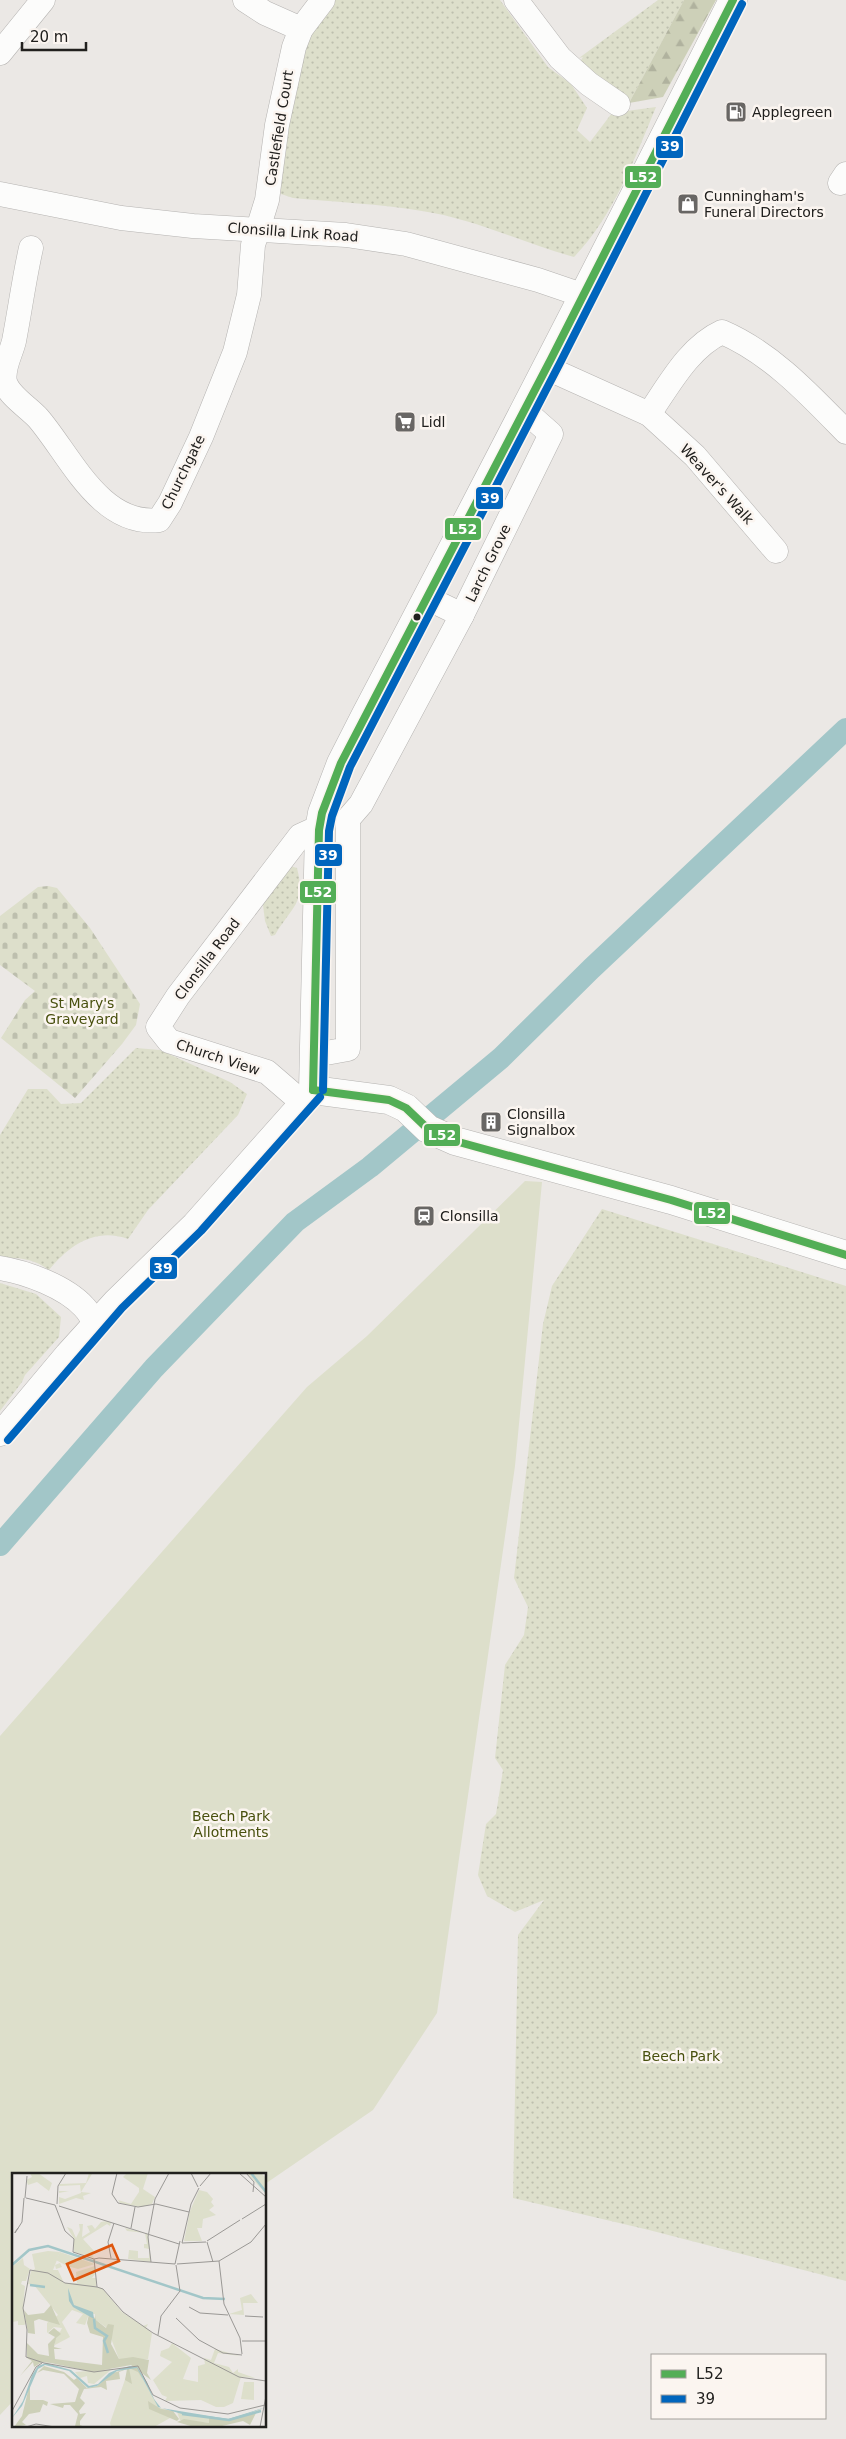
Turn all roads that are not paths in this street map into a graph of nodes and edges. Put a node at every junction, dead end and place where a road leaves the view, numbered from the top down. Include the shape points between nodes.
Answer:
1 (43, 0) edge
2 (245, 0) edge
3 (322, 0) edge
4 (516, 0) edge
5 (733, 0) edge
6 (301, 28) junction
7 (0, 53) edge
8 (618, 104) dead end
9 (0, 194) edge
10 (258, 229) junction
11 (31, 248) dead end
12 (582, 295) junction
13 (547, 368) junction
14 (525, 411) junction
15 (649, 414) junction
16 (846, 432) edge
17 (776, 551) dead end
18 (427, 598) junction
19 (462, 615) junction
20 (348, 819) junction
21 (321, 821) junction
22 (347, 956) junction
23 (316, 957) junction
24 (158, 1027) joint
25 (315, 1055) junction
26 (308, 1096) junction
27 (846, 1255) edge
28 (0, 1268) edge
29 (95, 1324) junction
30 (0, 1434) edge

1 - 7 street
2 - 6 street via 265,13
3 - 6 street, Castlefield Court
4 - 8 street via 560,58
5 - 12 main road
6 - 10 street, Castlefield Court via 283,90 267,200
9 - 10 street, Clonsilla Link Road via 121,218
10 - 11 street, Churchgate via 253,245 245,317 225,378 170,503 159,520 148,521 133,519 117,510 85,483 38,419 5,382
10 - 12 street, Clonsilla Link Road via 346,235 406,244
12 - 13 main road
13 - 14 main road
13 - 15 street, Weaver's Walk
14 - 18 main road
14 - 19 street, Larch Grove via 551,434
15 - 16 street via 696,350 707,339 722,332 746,342 781,370
15 - 17 street, Weaver's Walk via 695,456
18 - 19 street, Larch Grove
18 - 21 main road via 341,763
19 - 20 street, Larch Grove via 361,804
20 - 21 street
20 - 22 street
21 - 23 main road
21 - 24 street, Clonsilla Road via 300,836
22 - 23 street
22 - 25 street via 348,1049
23 - 25 main road
24 - 26 street, Church View via 169,1041 267,1072
25 - 26 main road
26 - 27 main road via 389,1100 406,1108 436,1134 508,1157 671,1200
26 - 29 street via 194,1224
28 - 29 street via 29,1275 59,1289 84,1307
29 - 30 street

